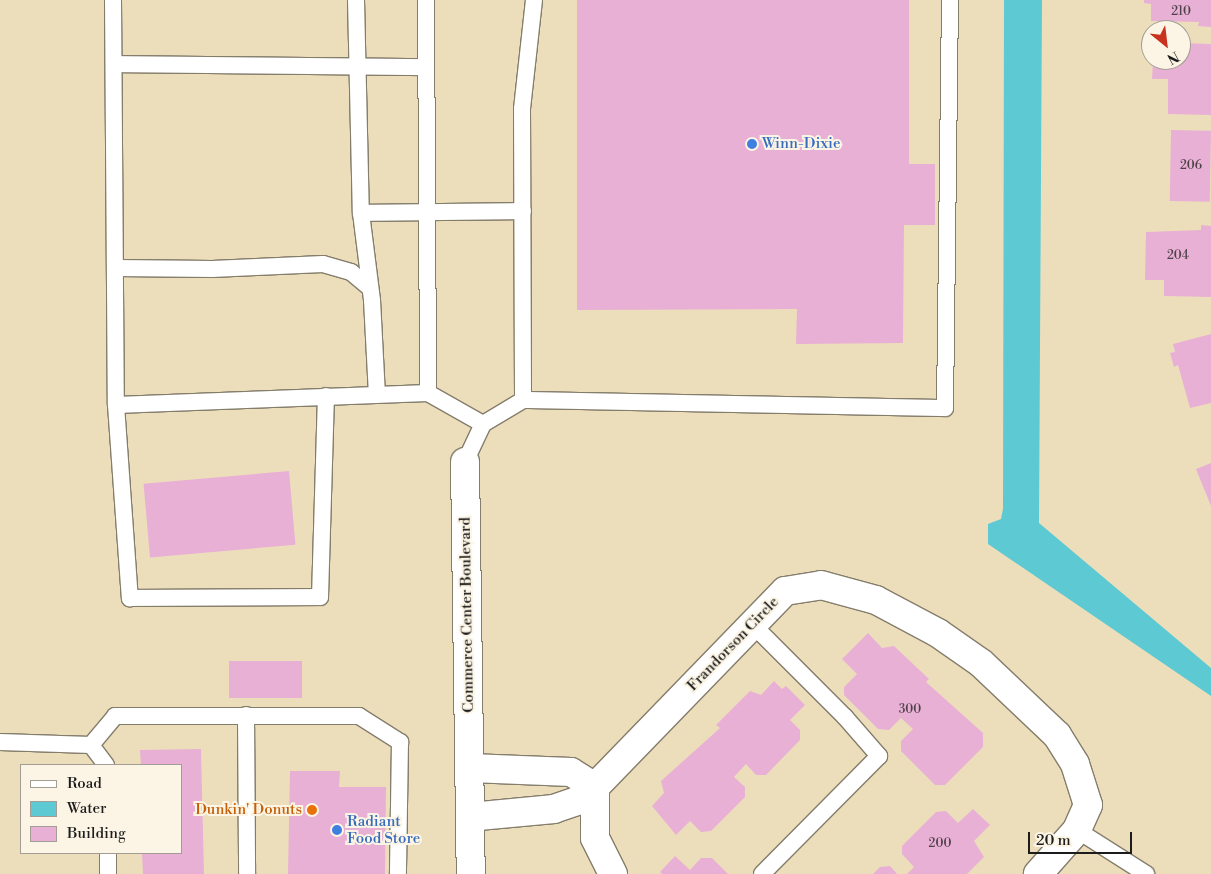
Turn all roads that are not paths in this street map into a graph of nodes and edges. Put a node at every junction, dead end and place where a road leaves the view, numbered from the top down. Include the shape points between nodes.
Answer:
1 (113, 0) edge
2 (356, 0) edge
3 (426, 0) edge
4 (534, 0) edge
5 (950, 0) edge
6 (114, 64) junction
7 (356, 66) junction
8 (426, 66) junction
9 (427, 211) junction
10 (523, 211) junction
11 (361, 213) junction
12 (117, 268) junction
13 (370, 288) junction
14 (428, 393) junction
15 (377, 394) junction
16 (326, 396) junction
17 (522, 400) junction
18 (116, 405) junction
19 (484, 424) junction
20 (465, 462) joint
21 (752, 624) junction
22 (246, 715) junction
23 (0, 742) edge
24 (91, 745) junction
25 (105, 764) edge
26 (470, 768) junction
27 (596, 787) junction
28 (470, 817) junction
29 (1077, 830) junction
30 (108, 854) edge
31 (108, 874) edge
32 (247, 874) edge
33 (398, 874) edge
34 (471, 874) edge
35 (614, 874) edge
36 (762, 874) edge
37 (1038, 874) edge
38 (1146, 874) edge

1 - 6 lane
2 - 7 lane
3 - 8 lane
4 - 10 lane via 522,109
5 - 17 lane via 945,408
6 - 7 lane
6 - 12 lane
7 - 8 lane
7 - 11 lane
8 - 9 lane
9 - 10 lane
9 - 11 lane
9 - 14 lane
10 - 17 lane
11 - 13 lane
12 - 13 lane via 212,269 323,264 351,272
12 - 18 lane
13 - 15 lane
14 - 15 lane
14 - 19 lane
15 - 16 lane
16 - 18 lane
16 - 18 lane via 320,597 130,598
17 - 19 lane
19 - 20 lane
20 - 26 street, Commerce Center Boulevard
21 - 27 street, Frandorson Circle
21 - 29 street, Frandorson Circle via 784,591 821,585 876,600 938,633 981,663 1057,735 1075,764 1088,805
21 - 36 lane via 845,717 879,756
22 - 24 lane via 115,716
22 - 32 lane
22 - 33 lane via 359,716 400,742
23 - 24 lane
24 - 25 lane
26 - 27 street via 571,772
26 - 28 street
27 - 28 street, Frandorson Circle via 577,802 554,809
27 - 35 street via 595,838
28 - 34 street
29 - 37 street, Frandorson Circle
29 - 38 lane
30 - 31 lane

